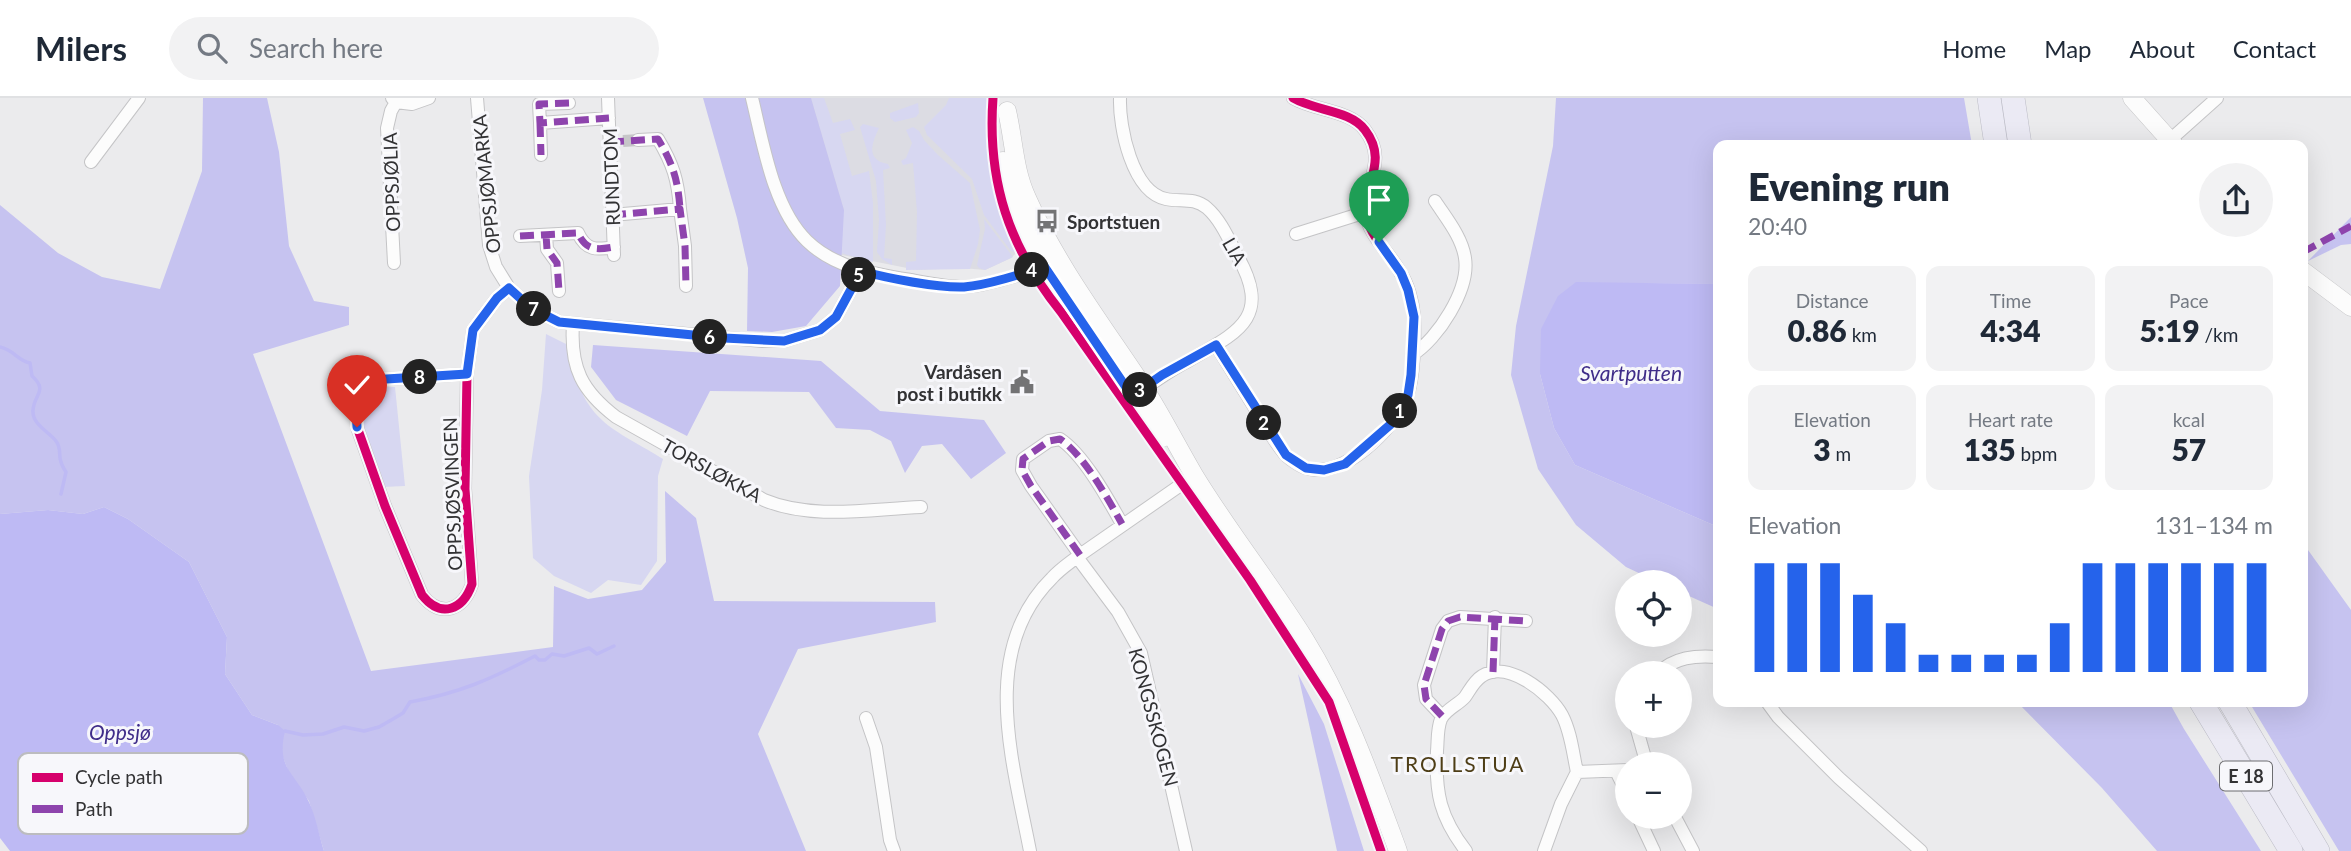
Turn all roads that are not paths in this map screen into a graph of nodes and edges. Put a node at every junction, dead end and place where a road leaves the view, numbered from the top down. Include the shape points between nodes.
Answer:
1 (139, 98) edge
2 (429, 98) edge
3 (477, 98) edge
4 (608, 98) edge
5 (752, 98) edge
6 (1120, 98) edge
7 (1293, 98) edge
8 (1989, 98) edge
9 (2013, 98) edge
10 (2132, 98) edge
11 (2217, 98) edge
12 (394, 100) edge
13 (569, 100) edge
14 (1008, 104) edge
15 (609, 118) junction
16 (570, 121) junction
17 (540, 123) junction
18 (638, 140) tunnel mouth
19 (1995, 140) edge
20 (2019, 140) edge
21 (2169, 140) edge
22 (2175, 140) edge
23 (623, 141) tunnel mouth
24 (610, 142) junction
25 (541, 155) dead end
26 (91, 162) dead end
27 (1435, 201) dead end
28 (680, 209) junction
29 (1366, 212) junction
30 (612, 215) junction
31 (1296, 234) dead end
32 (546, 235) junction
33 (520, 236) dead end
34 (1051, 261) junction
35 (394, 262) dead end
36 (861, 271) junction
37 (2308, 275) edge
38 (686, 286) dead end
39 (509, 288) junction
40 (559, 291) dead end
41 (2351, 307) edge
42 (573, 324) junction
43 (1216, 345) junction
44 (1412, 355) junction
45 (467, 374) junction
46 (1138, 392) junction
47 (1195, 475) junction
48 (921, 507) dead end
49 (1122, 524) junction
50 (1078, 556) junction
51 (1495, 617) junction
52 (1526, 621) dead end
53 (1713, 657) edge
54 (1676, 661) edge
55 (1493, 672) junction
56 (1771, 707) edge
57 (2204, 707) edge
58 (2233, 707) edge
59 (1442, 716) junction
60 (866, 718) dead end
61 (1615, 770) edge
62 (1577, 772) junction
63 (1644, 829) edge
64 (1681, 829) edge
65 (894, 851) edge
66 (1030, 851) edge
67 (1186, 851) edge
68 (1398, 851) edge
69 (1466, 851) edge
70 (1544, 851) edge
71 (1654, 851) edge
72 (1693, 851) edge
73 (1921, 851) edge
74 (2291, 851) edge
75 (2318, 851) edge

1 - 26 street
2 - 12 street, OPPSJØLIA via 412,104
3 - 39 street, OPPSJØMARKA via 489,245
4 - 15 street, RUNDTOM
5 - 36 street via 786,211 806,240 830,259
6 - 43 street, LIA via 1126,146 1143,182 1154,194 1206,207 1247,272 1253,295 1244,326
7 - 29 street via 1364,128 1375,149
8 - 19 highway
9 - 20 highway
10 - 21 main road
11 - 22 street
12 - 35 street, OPPSJØLIA via 387,128
13 - 16 street
13 - 17 street via 539,104
14 - 34 main road via 1018,173
15 - 16 street
15 - 24 street, RUNDTOM
16 - 17 street
17 - 25 street
18 - 28 street via 658,139 678,182
23 - 24 street
24 - 30 street, RUNDTOM
27 - 44 street via 1460,240 1466,259 1464,279 1436,334
28 - 30 street
28 - 38 street
29 - 31 street
29 - 44 street via 1408,290 1414,317
30 - 32 street, RUNDTOM via 614,251 590,248 578,233
32 - 33 street
32 - 40 street via 547,249 557,263
34 - 36 street via 1021,274 965,287
34 - 46 main road
36 - 42 street, OPPSJØMARKA via 836,317 820,330 784,341
37 - 41 main road
39 - 42 street, OPPSJØMARKA via 531,308
39 - 45 street, OPPSJØSVINGEN via 473,330
42 - 48 street, TORSLØKKA via 577,368 584,387 597,402 764,500 806,511
43 - 44 street via 1286,455 1306,468 1324,470 1345,464 1391,424 1408,395
43 - 46 street, LIA
45 - 45 street, OPPSJØSVINGEN via 465,489 472,584 456,607 443,609 431,606 422,595 385,506 357,427 354,381
46 - 47 main road
47 - 49 street
47 - 68 main road via 1320,666 1355,737
49 - 50 street
49 - 50 street, KONGSSKOGEN via 1070,446 1060,439 1023,459 1022,470 1031,486
50 - 66 street via 1046,584 1028,610 1011,650 1005,698 1009,742
50 - 67 street, KONGSSKOGEN via 1141,653
51 - 52 street
51 - 55 street
51 - 59 street via 1460,617 1442,629 1424,685 1426,699
53 - 54 street
55 - 59 street via 1482,676
55 - 62 street via 1527,679 1549,697 1567,727
56 - 73 street via 1839,778
57 - 74 highway, E 18
58 - 75 highway, E 18
59 - 69 street via 1436,765 1438,800
60 - 65 street via 876,747
61 - 62 street
62 - 70 street
63 - 71 street
64 - 72 street

